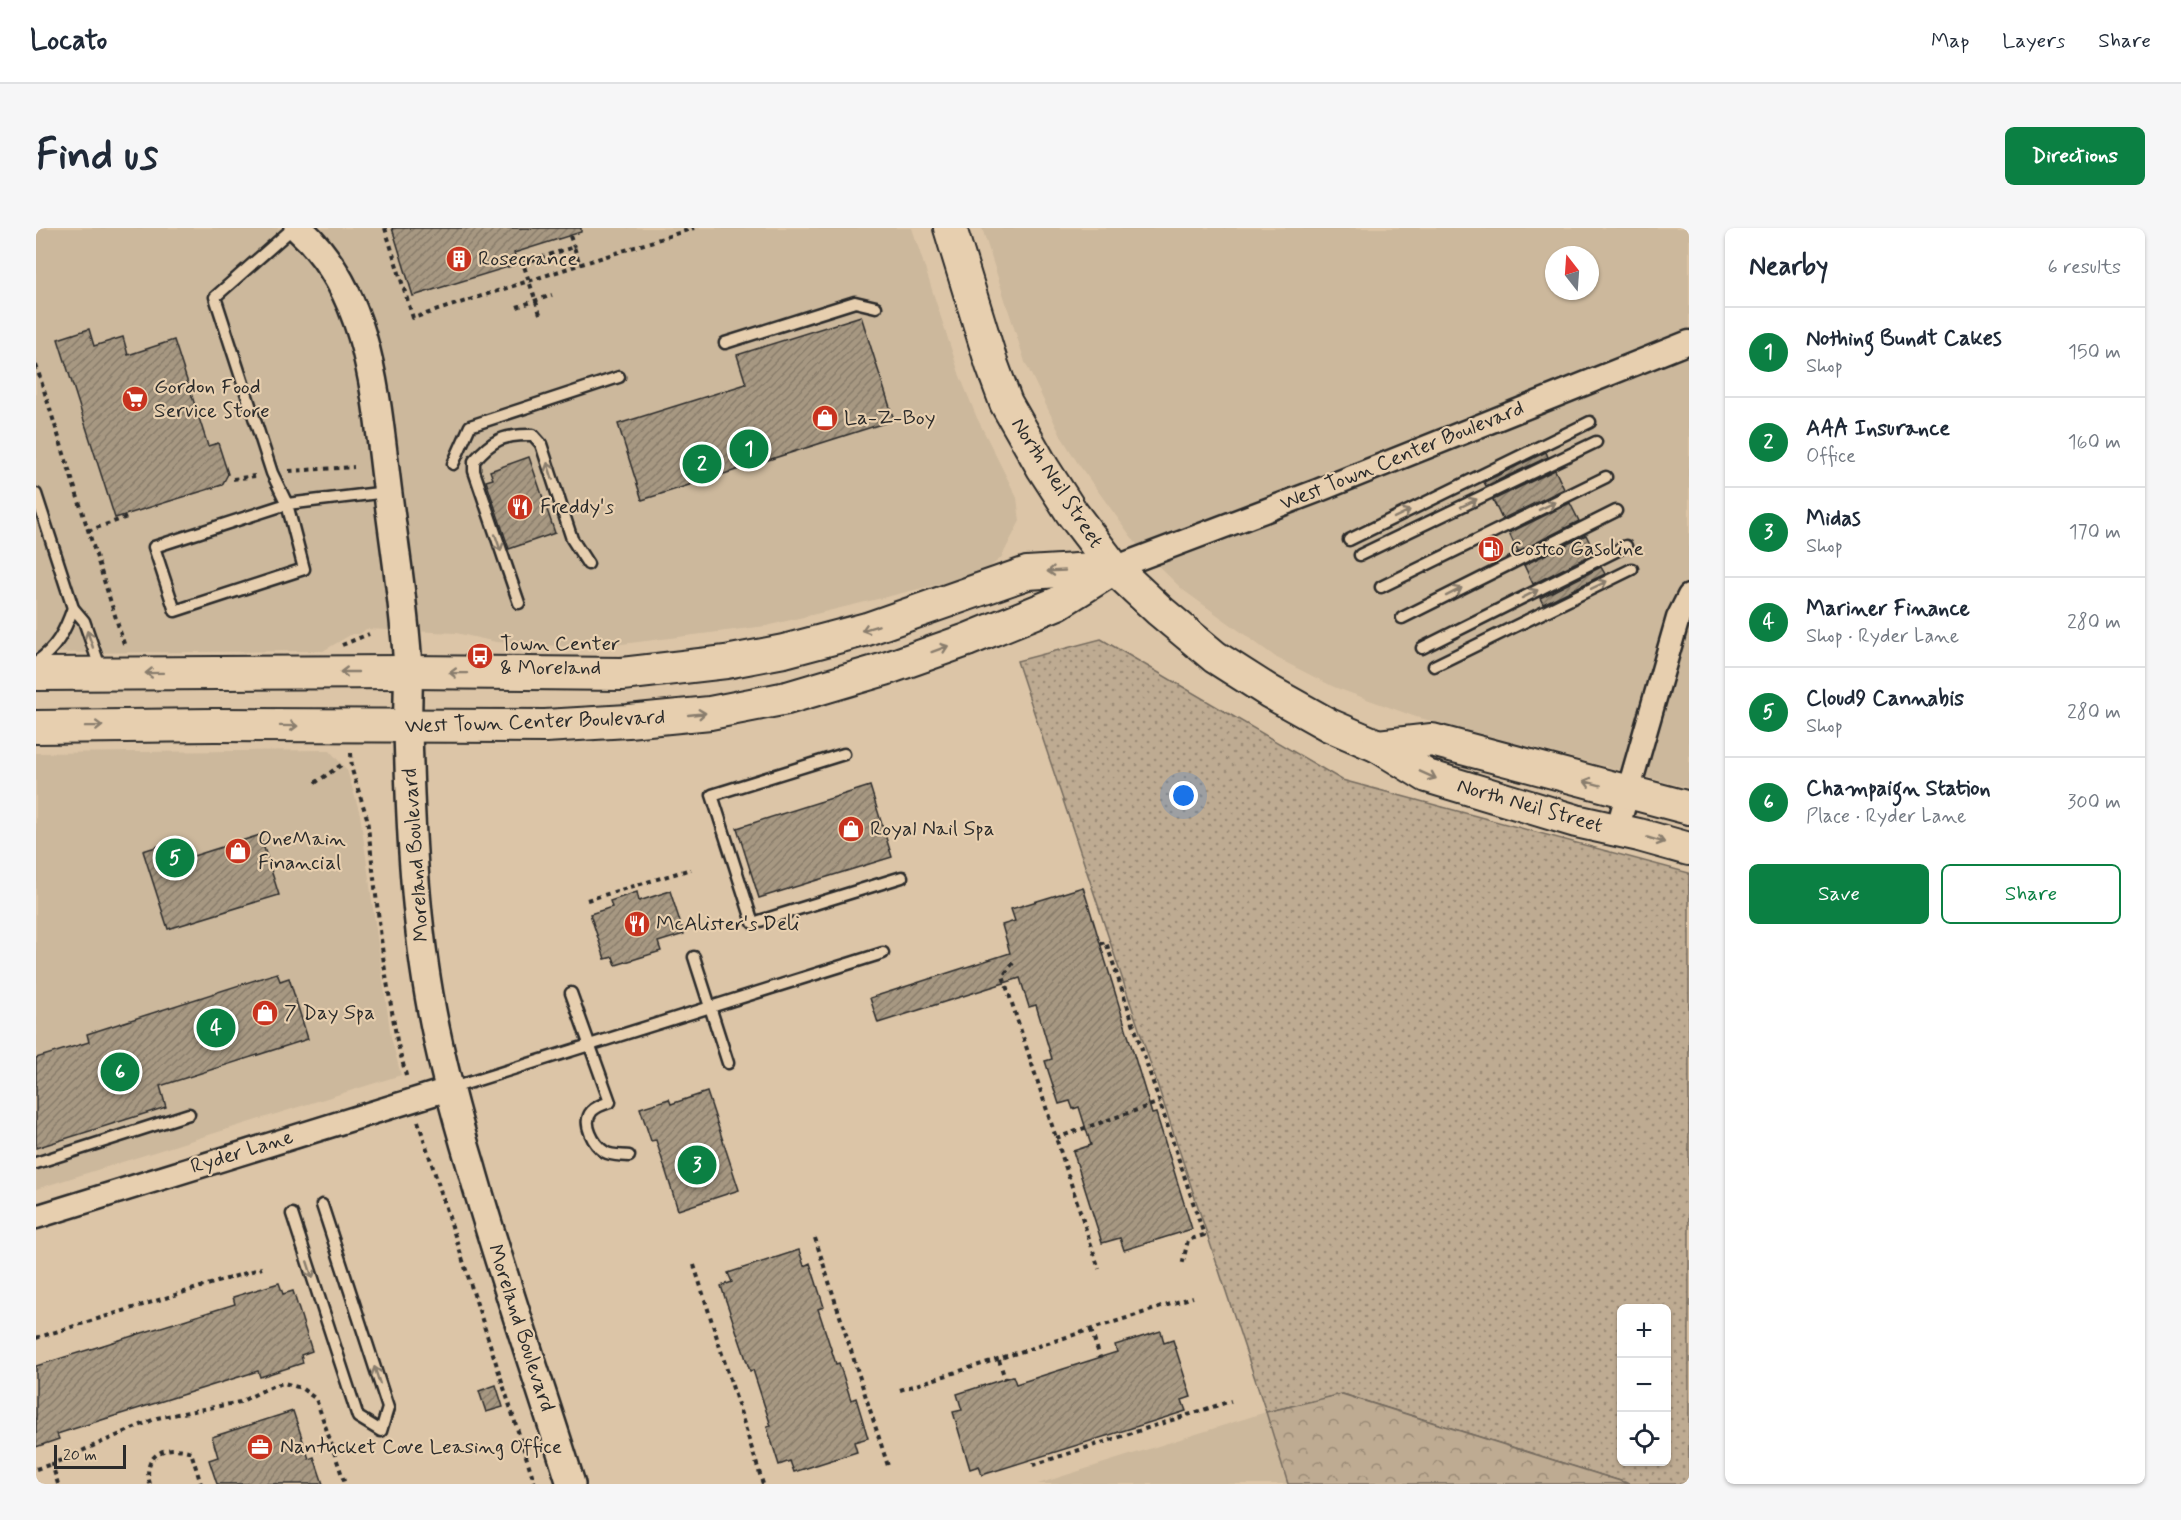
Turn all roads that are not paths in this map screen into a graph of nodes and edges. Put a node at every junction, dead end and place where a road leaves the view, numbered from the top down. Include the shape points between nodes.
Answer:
1 (293, 228) edge
2 (298, 228) edge
3 (950, 228) edge
4 (876, 307) dead end
5 (1689, 342) edge
6 (725, 343) dead end
7 (619, 377) dead end
8 (1590, 422) dead end
9 (1596, 442) dead end
10 (453, 464) dead end
11 (1606, 477) dead end
12 (387, 492) junction
13 (36, 494) edge
14 (287, 504) junction
15 (1616, 511) dead end
16 (1349, 540) dead end
17 (1626, 546) dead end
18 (1360, 555) dead end
19 (588, 564) dead end
20 (1114, 568) junction
21 (1632, 569) dead end
22 (1381, 587) dead end
23 (1689, 596) edge
24 (519, 603) dead end
25 (73, 608) junction
26 (1401, 618) dead end
27 (1422, 648) dead end
28 (36, 662) edge
29 (1434, 666) dead end
30 (408, 672) junction
31 (36, 674) edge
32 (102, 674) junction
33 (36, 727) edge
34 (408, 727) junction
35 (1378, 746) junction
36 (843, 754) dead end
37 (1626, 792) junction
38 (1689, 808) edge
39 (1617, 830) junction
40 (1689, 849) edge
41 (902, 877) dead end
42 (883, 953) dead end
43 (694, 957) dead end
44 (572, 993) dead end
45 (710, 1007) junction
46 (589, 1045) junction
47 (728, 1063) dead end
48 (448, 1089) junction
49 (189, 1114) dead end
50 (629, 1156) dead end
51 (36, 1163) edge
52 (322, 1205) dead end
53 (292, 1214) dead end
54 (36, 1217) edge
55 (571, 1484) edge

1 - 14 lane via 215,297 272,473
2 - 12 street, Moreland Boulevard via 328,259 362,332
3 - 20 main road, North Neil Street via 1006,403 1072,513
4 - 6 lane via 855,302
5 - 20 street, West Town Center Boulevard
7 - 10 lane via 470,426
16 -> 8 lane
18 -> 9 lane
22 -> 11 lane
12 - 14 lane
12 - 30 street, Moreland Boulevard
13 - 25 lane
14 - 14 lane via 154,547 175,611 304,569
26 -> 15 lane
27 -> 17 lane
19 -> 24 lane via 572,539 541,444 532,435 512,434 486,446 474,461 474,471
20 -> 30 main road, West Town Center Boulevard via 1027,573 867,629 726,662 622,674
34 -> 20 main road, West Town Center Boulevard via 628,721 710,713 787,698 967,640 1058,603
20 - 35 main road, North Neil Street via 1215,657 1329,725
29 -> 21 lane
23 - 37 street via 1678,618
25 - 28 lane via 51,652
32 -> 25 lane via 84,621
30 -> 32 main road, West Town Center Boulevard
30 - 34 street, Moreland Boulevard
31 - 32 main road, West Town Center Boulevard
33 -> 34 main road, West Town Center Boulevard
34 - 48 street, Moreland Boulevard via 421,942
37 -> 35 main road, North Neil Street via 1432,740
35 -> 39 main road, North Neil Street via 1427,776
36 - 41 lane via 712,795 753,923
37 - 38 main road, North Neil Street
37 - 39 street
39 -> 40 main road, North Neil Street
42 - 45 lane
43 - 45 lane
44 - 46 lane
45 - 46 lane
45 - 47 lane
46 - 48 lane
46 - 50 lane via 609,1102 589,1115 588,1130 607,1154
48 - 54 street, Ryder Lane
48 - 55 street, Moreland Boulevard
49 - 51 lane
53 -> 52 lane via 358,1417 381,1431 388,1408

